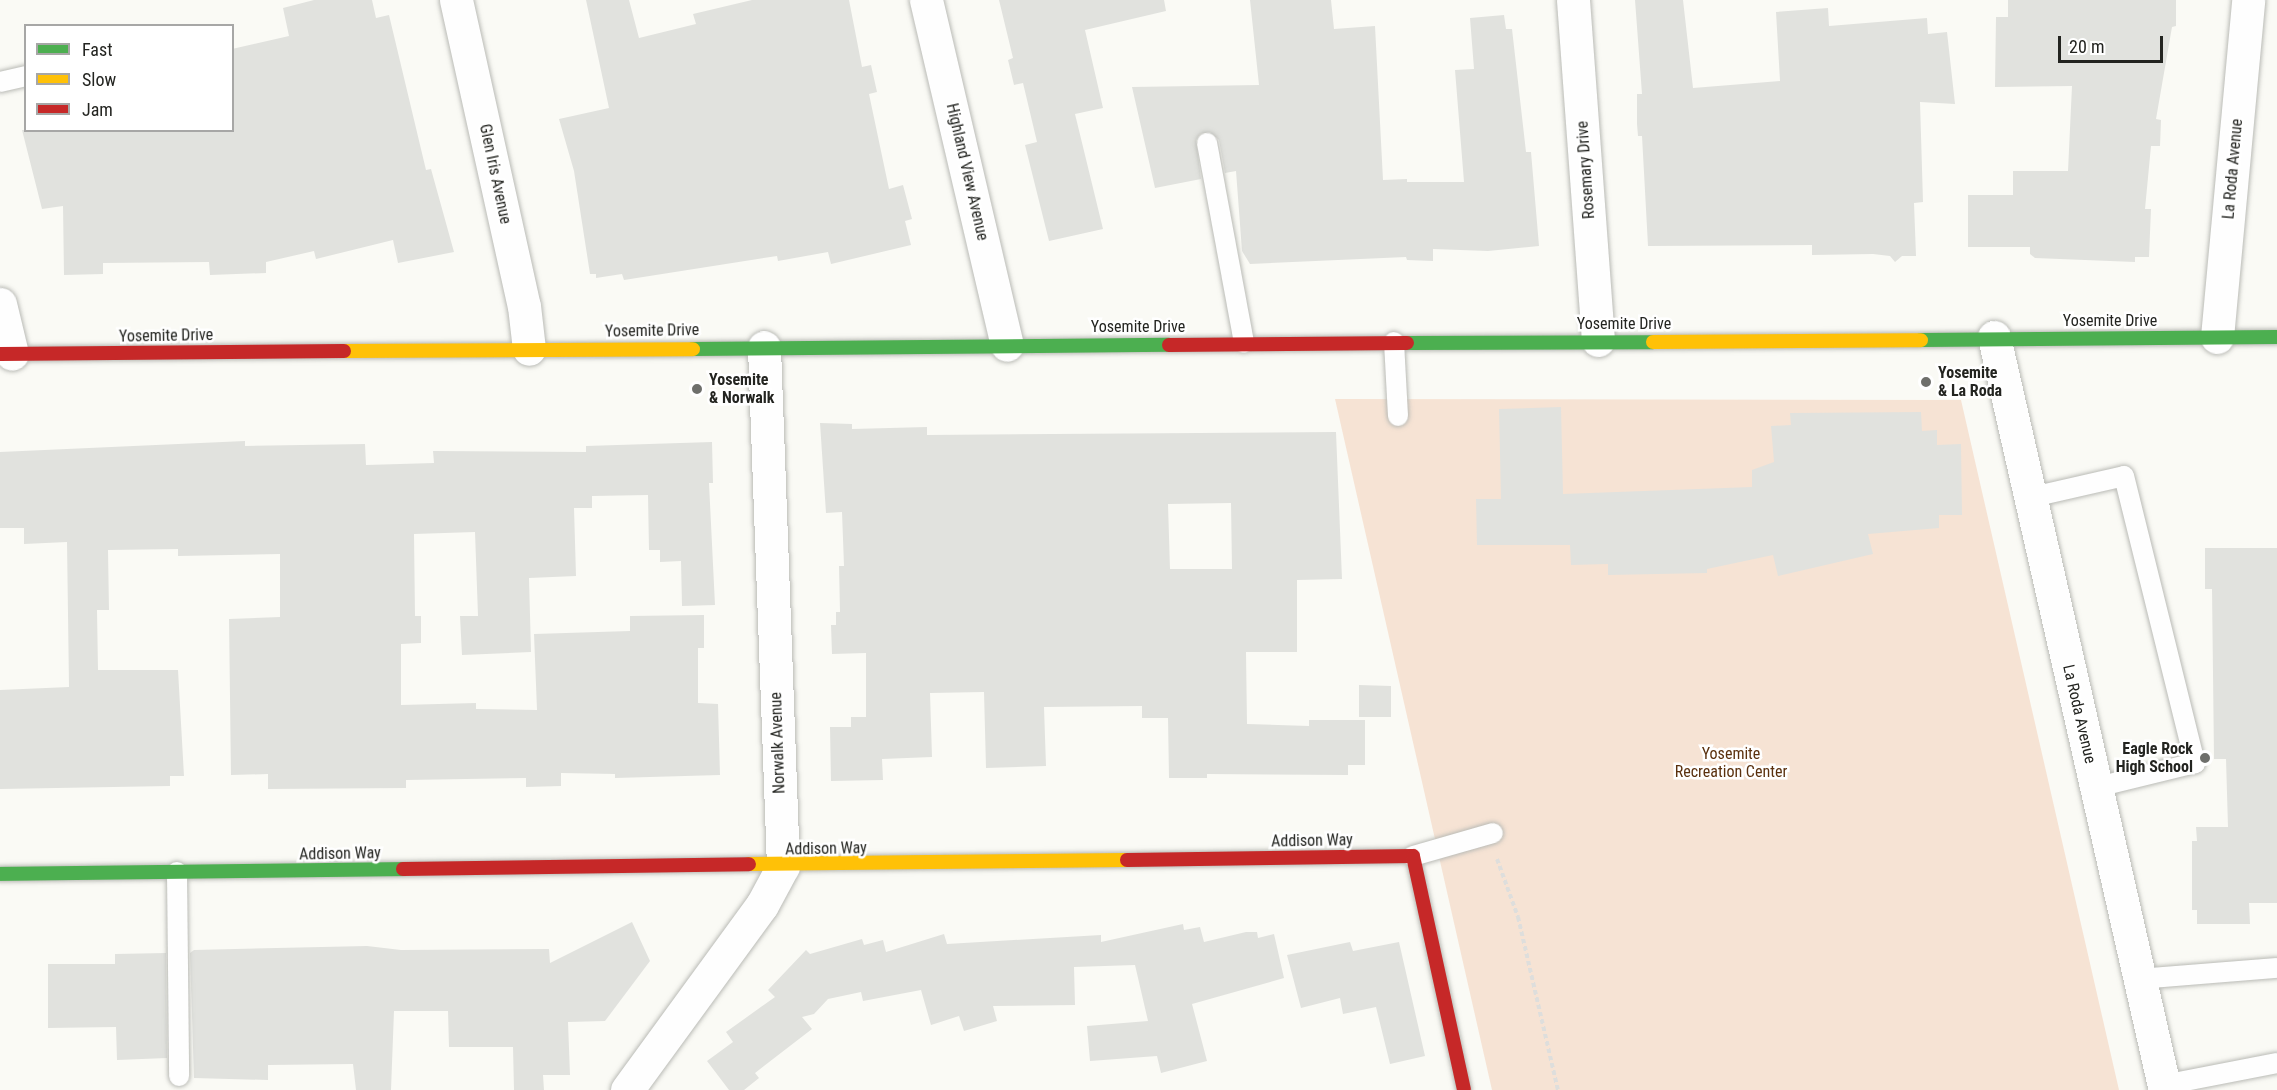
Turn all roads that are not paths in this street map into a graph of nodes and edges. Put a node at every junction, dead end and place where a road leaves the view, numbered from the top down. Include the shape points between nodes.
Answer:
1 (456, 0) edge
2 (926, 0) edge
3 (1573, 0) edge
4 (2248, 0) edge
5 (24, 76) edge
6 (0, 82) edge
7 (1207, 143) dead end
8 (0, 304) edge
9 (1994, 337) junction
10 (2217, 337) junction
11 (2277, 337) edge
12 (1598, 340) junction
13 (1394, 342) junction
14 (1245, 343) junction
15 (1007, 345) junction
16 (764, 347) junction
17 (529, 349) junction
18 (6, 354) edge
19 (1398, 416) dead end
20 (2028, 498) junction
21 (2097, 787) junction
22 (1493, 833) road end
23 (1413, 856) junction
24 (783, 866) junction
25 (177, 872) junction
26 (0, 874) edge
27 (2277, 968) edge
28 (2139, 979) junction
29 (2277, 1063) edge
30 (179, 1076) dead end
31 (2164, 1087) edge
32 (627, 1090) edge
33 (1464, 1090) edge

1 - 17 street, Glen Iris Avenue via 524,306
2 - 15 street, Highland View Avenue
3 - 12 street, Rosemary Drive
4 - 10 street, La Roda Avenue
5 - 6 lane
7 - 14 lane
8 - 18 street
9 - 10 street, Yosemite Drive
9 - 12 street, Yosemite Drive
9 - 20 street, La Roda Avenue
10 - 11 street, Yosemite Drive
12 - 13 street, Yosemite Drive
13 - 14 street, Yosemite Drive
13 - 19 lane
14 - 15 street, Yosemite Drive
15 - 16 street, Yosemite Drive
16 - 17 street, Yosemite Drive
16 - 24 street, Norwalk Avenue
17 - 18 street, Yosemite Drive
20 - 21 street, La Roda Avenue
20 - 21 lane via 2124,476 2195,763
21 - 28 street, La Roda Avenue
22 - 23 lane
23 - 24 street, Addison Way
23 - 33 street
24 - 25 street, Addison Way
24 - 32 street via 762,905
25 - 26 street, Addison Way
25 - 30 lane
27 - 28 lane
28 - 31 street, La Roda Avenue
29 - 31 lane

